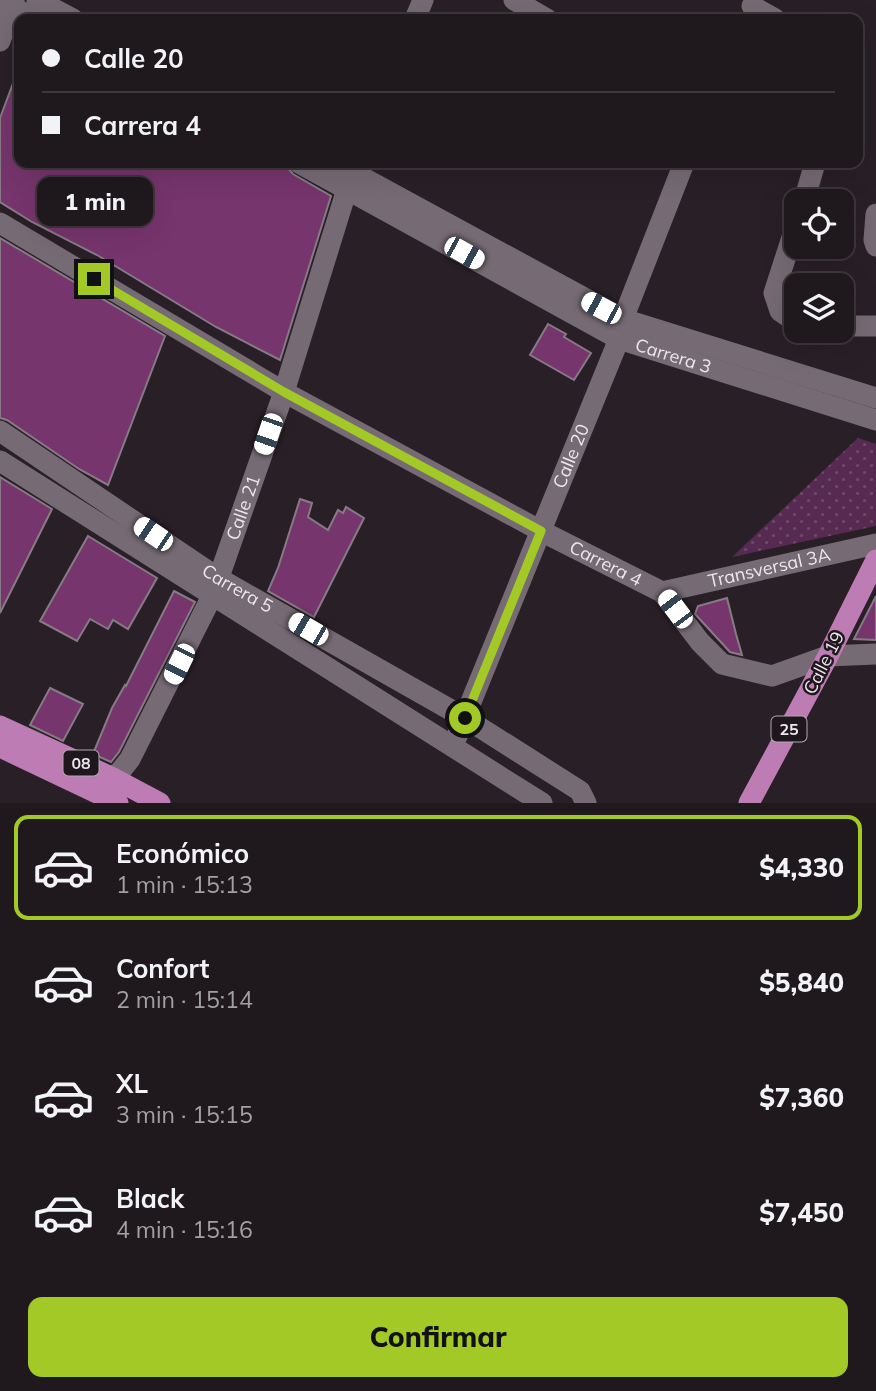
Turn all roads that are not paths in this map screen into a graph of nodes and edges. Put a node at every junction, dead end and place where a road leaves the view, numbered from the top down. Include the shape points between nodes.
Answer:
1 (37, 0) edge
2 (514, 0) edge
3 (9, 2) edge
4 (27, 14) edge
5 (64, 14) edge
6 (538, 14) edge
7 (0, 41) edge
8 (327, 168) edge
9 (682, 168) edge
10 (808, 168) edge
11 (349, 172) edge
12 (805, 189) edge
13 (876, 214) edge
14 (0, 223) edge
15 (876, 246) edge
16 (785, 259) edge
17 (784, 310) edge
18 (854, 326) edge
19 (876, 326) edge
20 (621, 329) junction
21 (284, 392) junction
22 (869, 407) edge
23 (0, 431) edge
24 (0, 461) edge
25 (541, 531) junction
26 (876, 544) edge
27 (876, 560) edge
28 (216, 586) junction
29 (662, 592) junction
30 (876, 654) edge
31 (828, 656) junction
32 (465, 718) junction
33 (0, 726) edge
34 (0, 747) edge
35 (453, 747) junction
36 (111, 792) edge
37 (160, 803) edge
38 (542, 803) edge
39 (586, 803) edge
40 (749, 803) edge

1 - 5 street
2 - 6 street
3 - 4 street
3 - 7 street
8 - 11 street, Carrera 3
9 - 20 street, Calle 20
10 - 12 street
11 - 20 street, Carrera 3 via 490,258
11 - 21 street, Calle 21
13 - 15 street
14 - 21 street, Carrera 4
16 - 17 street via 774,293
18 - 19 street
20 - 22 street, Carrera 3
20 - 25 street, Calle 20
21 - 25 street, Carrera 4
21 - 28 street, Calle 21
23 - 28 street, Carrera 5
24 - 28 street, Carrera 5
25 - 29 street, Carrera 4
25 - 32 street, Calle 20
26 - 29 street, Transversal 3A
27 - 31 main road, Calle 19 / 25
28 - 32 street, Carrera 5
28 - 35 street, Carrera 5
28 - 36 street, Calle 21
29 - 31 street, Carrera 4 via 722,664 772,676
30 - 31 street, Carrera 4
31 - 40 main road, Calle 19 / 25
32 - 35 street, Calle 20
32 - 39 street, Carrera 5 via 580,791
33 - 36 main road, 08
34 - 36 main road, 08
35 - 38 street, Carrera 5
36 - 37 main road, 08

